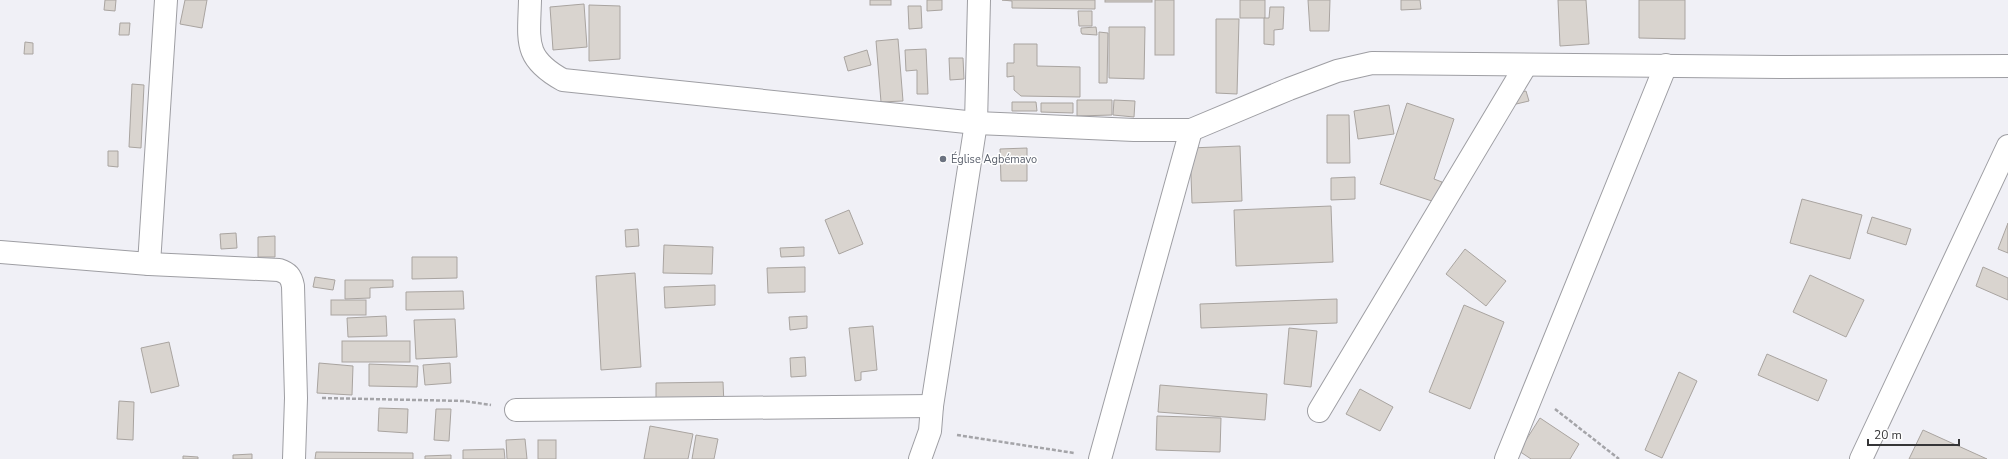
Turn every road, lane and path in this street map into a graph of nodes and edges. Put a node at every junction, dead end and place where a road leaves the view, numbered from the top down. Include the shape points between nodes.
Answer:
1 (166, 0) edge
2 (530, 0) edge
3 (979, 0) edge
4 (1666, 64) junction
5 (1526, 65) junction
6 (2008, 66) edge
7 (976, 123) junction
8 (1191, 130) junction
9 (2008, 146) edge
10 (0, 252) edge
11 (150, 264) junction
12 (1532, 392) junction
13 (296, 398) junction
14 (932, 406) junction
15 (516, 410) joint
16 (1319, 411) dead end
17 (930, 431) junction
18 (1100, 458) edge
19 (294, 459) edge
20 (920, 459) edge
21 (1506, 459) edge
22 (1620, 459) edge
23 (1861, 459) edge

1 - 11 street
2 - 7 street via 529,41 535,56 545,70 563,80
3 - 7 street
4 - 5 street
4 - 6 street
4 - 12 street
5 - 8 street via 1372,63 1323,76
5 - 16 street
7 - 8 street
7 - 14 street
8 - 18 street
9 - 23 street
10 - 11 street
11 - 13 street via 286,272 291,277 293,286
12 - 21 street
12 - 22 path
13 - 15 path via 464,401
13 - 19 street
14 - 15 street
14 - 17 street
17 - 18 path
17 - 20 street

